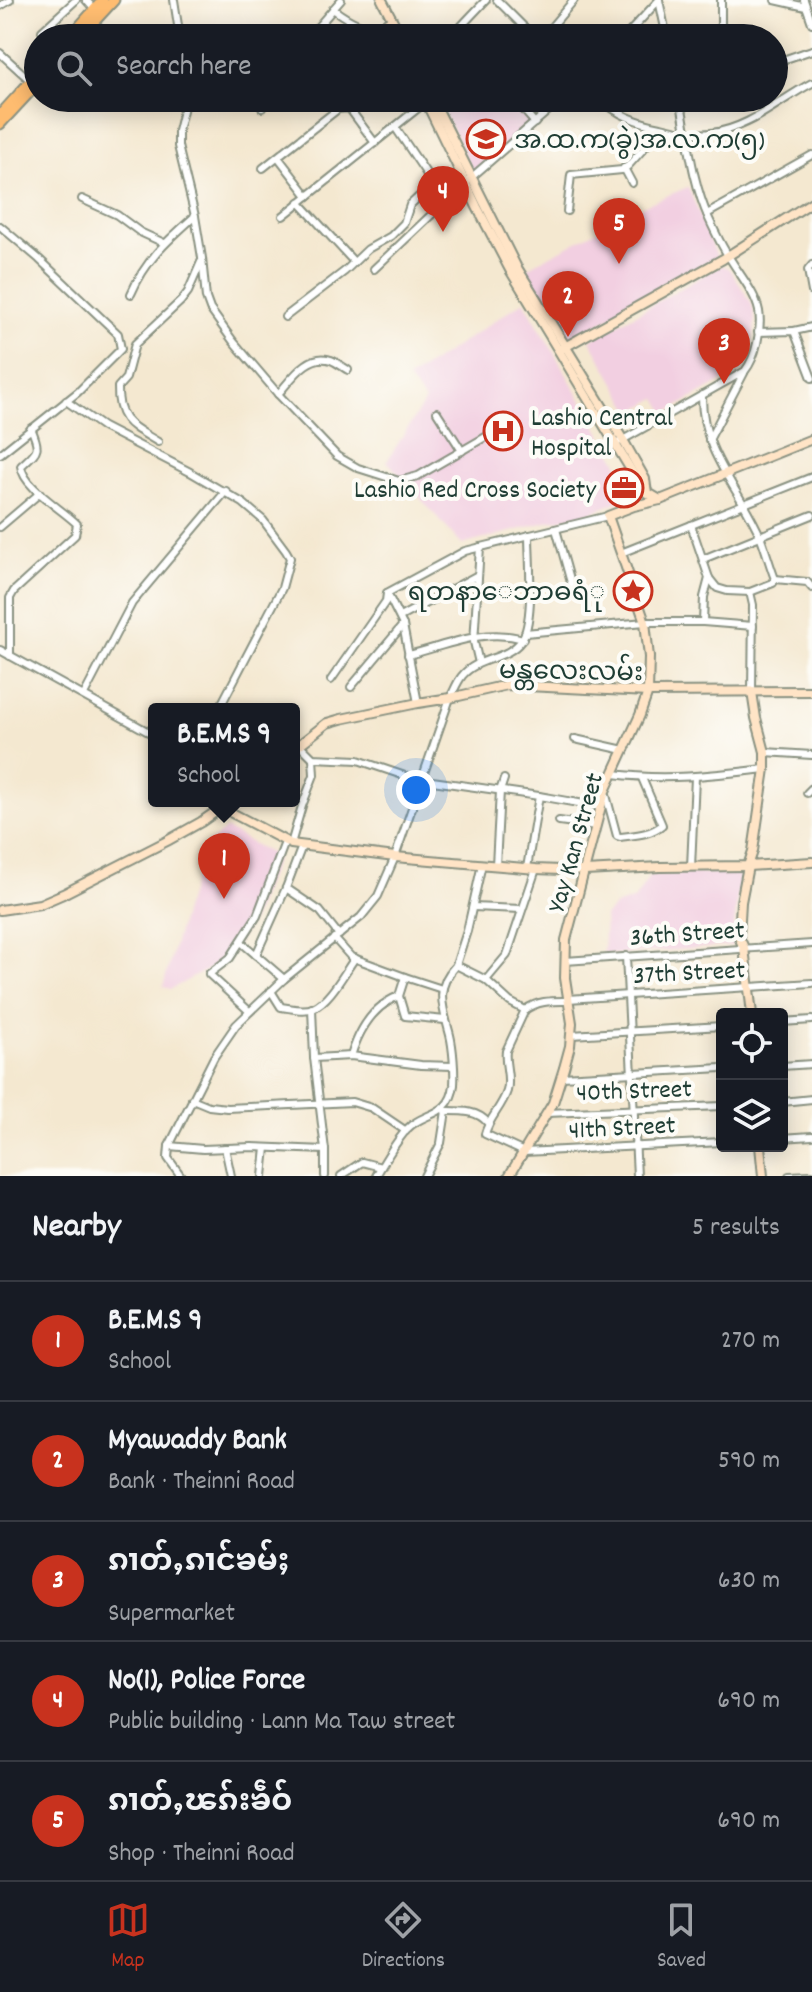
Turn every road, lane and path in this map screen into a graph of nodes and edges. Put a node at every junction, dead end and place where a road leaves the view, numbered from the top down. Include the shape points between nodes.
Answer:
1 (10, 0) edge
2 (76, 0) edge
3 (86, 0) edge
4 (103, 0) edge
5 (114, 0) edge
6 (174, 0) edge
7 (341, 0) edge
8 (376, 0) edge
9 (382, 0) edge
10 (486, 0) edge
11 (497, 0) edge
12 (574, 0) edge
13 (659, 0) edge
14 (721, 0) edge
15 (775, 0) edge
16 (805, 3) edge
17 (0, 6) edge
18 (333, 9) junction
19 (95, 10) junction
20 (812, 23) edge
21 (50, 24) edge
22 (82, 24) edge
23 (92, 24) edge
24 (178, 24) edge
25 (320, 24) edge
26 (357, 24) edge
27 (388, 24) edge
28 (395, 24) edge
29 (465, 24) edge
30 (521, 24) edge
31 (554, 24) edge
32 (637, 24) edge
33 (664, 24) edge
34 (721, 24) edge
35 (812, 50) edge
36 (0, 53) edge
37 (788, 58) edge
38 (24, 73) edge
39 (812, 83) edge
40 (24, 92) edge
41 (24, 94) edge
42 (788, 97) edge
43 (183, 112) edge
44 (334, 112) edge
45 (352, 112) edge
46 (413, 112) edge
47 (435, 112) edge
48 (438, 112) edge
49 (525, 112) edge
50 (547, 112) edge
51 (617, 112) edge
52 (683, 112) edge
53 (762, 112) edge
54 (0, 115) edge
55 (535, 123) junction
56 (0, 124) edge
57 (395, 127) junction
58 (662, 128) junction
59 (687, 132) junction
60 (375, 143) junction
61 (812, 155) edge
62 (278, 157) junction
63 (263, 168) dead end
64 (624, 168) junction
65 (469, 180) junction
66 (632, 183) dead end
67 (308, 196) junction
68 (82, 199) dead end
69 (299, 202) junction
70 (812, 202) edge
71 (567, 211) dead end
72 (707, 214) junction
73 (195, 216) junction
74 (283, 216) dead end
75 (0, 226) edge
76 (164, 243) junction
77 (728, 256) junction
78 (202, 258) junction
79 (354, 262) junction
80 (812, 265) edge
81 (374, 269) dead end
82 (812, 292) edge
83 (131, 294) dead end
84 (285, 317) dead end
85 (812, 327) edge
86 (794, 331) junction
87 (758, 332) junction
88 (562, 348) junction
89 (348, 370) dead end
90 (745, 371) junction
91 (812, 378) edge
92 (278, 394) junction
93 (702, 395) junction
94 (66, 401) junction
95 (437, 412) dead end
96 (513, 421) dead end
97 (31, 428) junction
98 (812, 439) edge
99 (709, 440) junction
100 (158, 442) dead end
101 (619, 442) junction
102 (462, 451) junction
103 (0, 454) edge
104 (726, 475) junction
105 (812, 477) edge
106 (226, 491) junction
107 (40, 493) junction
108 (647, 494) junction
109 (660, 500) junction
110 (742, 505) junction
111 (634, 506) junction
112 (812, 515) edge
113 (608, 516) junction
114 (691, 525) junction
115 (0, 527) edge
116 (556, 529) junction
117 (529, 535) junction
118 (760, 536) junction
119 (480, 547) junction
120 (621, 553) junction
121 (703, 559) junction
122 (478, 575) junction
123 (709, 578) junction
124 (775, 579) junction
125 (812, 588) edge
126 (573, 590) dead end
127 (750, 592) junction
128 (387, 593) junction
129 (0, 600) edge
130 (10, 602) junction
131 (400, 617) junction
132 (645, 622) junction
133 (703, 622) junction
134 (403, 625) junction
135 (753, 626) junction
136 (524, 636) junction
137 (474, 637) junction
138 (0, 650) edge
139 (408, 655) junction
140 (10, 656) junction
141 (479, 663) junction
142 (331, 680) dead end
143 (351, 687) dead end
144 (812, 691) edge
145 (648, 692) junction
146 (752, 692) junction
147 (84, 695) junction
148 (450, 698) junction
149 (222, 703) edge
150 (418, 703) junction
151 (148, 732) edge
152 (575, 739) dead end
153 (300, 745) edge
154 (300, 749) edge
155 (624, 750) junction
156 (765, 752) junction
157 (812, 755) edge
158 (313, 758) junction
159 (765, 769) junction
160 (614, 774) junction
161 (695, 777) junction
162 (642, 778) junction
163 (504, 779) dead end
164 (421, 780) junction
165 (500, 791) junction
166 (605, 791) junction
167 (539, 796) junction
168 (223, 807) edge
169 (230, 807) edge
170 (601, 807) junction
171 (559, 821) dead end
172 (596, 826) junction
173 (288, 843) junction
174 (302, 846) junction
175 (395, 857) junction
176 (812, 862) edge
177 (482, 864) junction
178 (496, 865) junction
179 (748, 866) junction
180 (691, 867) junction
181 (532, 869) junction
182 (585, 871) junction
183 (286, 888) junction
184 (473, 907) junction
185 (521, 909) junction
186 (0, 910) edge
187 (337, 936) junction
188 (241, 942) junction
189 (812, 944) edge
190 (744, 948) junction
191 (256, 955) junction
192 (626, 956) junction
193 (355, 958) junction
194 (565, 961) junction
195 (456, 965) junction
196 (405, 977) junction
197 (284, 979) junction
198 (486, 980) junction
199 (812, 983) edge
200 (750, 987) junction
201 (442, 989) junction
202 (271, 991) junction
203 (627, 994) junction
204 (399, 996) junction
205 (568, 1000) junction
206 (312, 1008) junction
207 (752, 1008) edge
208 (525, 1010) junction
209 (249, 1011) junction
210 (445, 1020) junction
211 (812, 1020) edge
212 (788, 1022) edge
213 (716, 1026) edge
214 (629, 1032) junction
215 (571, 1035) junction
216 (351, 1056) junction
217 (314, 1058) junction
218 (812, 1064) edge
219 (453, 1066) junction
220 (788, 1066) edge
221 (716, 1068) edge
222 (631, 1073) junction
223 (562, 1077) junction
224 (192, 1099) junction
225 (812, 1099) edge
226 (788, 1101) edge
227 (321, 1103) junction
228 (716, 1106) edge
229 (634, 1110) junction
230 (444, 1111) junction
231 (547, 1113) junction
232 (488, 1123) junction
233 (406, 1131) junction
234 (812, 1136) edge
235 (788, 1138) edge
236 (716, 1142) edge
237 (636, 1145) junction
238 (169, 1146) junction
239 (225, 1148) junction
240 (266, 1148) junction
241 (325, 1150) junction
242 (524, 1152) junction
243 (761, 1152) edge
244 (381, 1167) junction
245 (812, 1175) edge
246 (181, 1176) edge
247 (231, 1176) edge
248 (263, 1176) edge
249 (325, 1176) edge
250 (341, 1176) edge
251 (376, 1176) edge
252 (424, 1176) edge
253 (509, 1176) edge
254 (637, 1176) edge
255 (763, 1176) edge
256 (789, 1176) edge

1 - 17 street
2 - 21 street
3 - 19 street
4 - 19 main road
5 - 23 main road
6 - 24 street
7 - 18 street
8 - 27 main road
9 - 28 main road
10 - 29 street
11 - 30 street
12 - 31 street
13 - 32 street
13 - 33 street
14 - 34 street
15 - 16 street
16 - 20 street
18 - 25 street
18 - 26 street
19 - 22 main road
35 - 37 street
36 - 38 street
39 - 42 street
40 - 54 main road
41 - 56 main road
43 - 73 street via 178,146
44 - 62 street
45 - 60 street
46 - 57 street
47 - 65 main road
48 - 65 main road
49 - 55 street
50 - 55 street
51 - 58 street
52 - 59 street
53 - 59 street via 711,133
55 - 65 street
57 - 60 street
57 - 79 street via 426,173 429,187 410,205 404,223
58 - 59 street
58 - 64 street
59 - 72 street
60 - 67 street
61 - 72 street
62 - 63 street
62 - 67 street
64 - 66 street
64 - 71 street via 571,175
65 - 81 street
65 - 88 main road
67 - 69 street
68 - 76 street
69 - 74 street
69 - 79 street
70 - 77 main road
72 - 77 street
73 - 76 street
73 - 78 street
75 - 94 street via 121,340 121,349
76 - 83 street via 140,272
77 - 87 street via 755,299
77 - 88 main road
78 - 92 street via 210,309
78 - 100 street via 181,301 135,344 126,378 118,387 128,424
79 - 84 street
80 - 82 street
85 - 86 street
86 - 87 street
86 - 91 street
87 - 90 street
88 - 101 main road
89 - 92 street via 331,360 315,360
90 - 93 street
90 - 99 street
92 - 102 street via 337,456 394,481 418,476
93 - 99 street
93 - 101 street
94 - 97 street
94 - 106 street via 103,427
95 - 102 street
96 - 102 street
97 - 103 street
97 - 107 street via 38,448 21,472
98 - 104 main road
99 - 104 street
101 - 108 main road via 645,479
104 - 109 main road
104 - 110 street
105 - 110 street
106 - 147 street via 132,603
106 - 149 street via 263,520 290,558 282,588
107 - 115 street
107 - 130 street via 77,524 75,535 14,591
108 - 109 main road
108 - 111 main road
109 - 111 main road
110 - 114 street
110 - 118 street
111 - 113 main road
112 - 118 street
113 - 116 street
113 - 120 main road, Yay Kan Street
114 - 120 street
114 - 121 street
116 - 117 street
116 - 126 street
117 - 119 street
117 - 136 street
118 - 121 street
118 - 124 street
119 - 122 street
119 - 128 street
120 - 132 main road, Yay Kan Street
121 - 123 street
122 - 131 street
122 - 137 street
123 - 127 street via 720,590
123 - 133 street
124 - 125 street via 807,582
124 - 127 street
127 - 135 street
128 - 131 street
128 - 142 street
129 - 130 street
130 - 140 street
131 - 134 street
132 - 133 street
132 - 136 street
132 - 145 main road, Yay Kan Street
133 - 135 street
134 - 139 street
134 - 143 street
135 - 146 street
136 - 137 street
136 - 141 street via 507,653
137 - 139 street
137 - 141 street
138 - 140 street
139 - 150 street
140 - 147 street
141 - 148 street via 463,675
144 - 146 main road, မန္တလေးလမ်း
145 - 146 main road, မန္တလေးလမ်း
145 - 148 main road, မန္တလေးလမ်း via 520,684
145 - 155 main road, Yay Kan Street
146 - 156 main road
147 - 151 street
148 - 150 main road, မန္တလေးလမ်း
148 - 164 street
150 - 153 main road, မန္တလေးလမ်း via 327,723
152 - 155 street
154 - 158 street
155 - 160 main road, Yay Kan Street
156 - 157 street
156 - 159 main road
158 - 164 street via 358,760
158 - 173 street via 314,775
159 - 161 street
159 - 179 main road
160 - 162 street
160 - 166 main road, Yay Kan Street
161 - 162 street
161 - 180 street
162 - 166 street via 662,825 647,834 617,836
163 - 165 street
164 - 165 street
164 - 175 street
165 - 167 street
165 - 178 street
166 - 170 main road, Yay Kan Street
167 - 170 street
167 - 181 street
168 - 186 main road via 63,894 40,904
169 - 173 main road via 232,813
170 - 172 main road, Yay Kan Street
171 - 172 street
172 - 182 main road, Yay Kan Street
173 - 174 main road
173 - 188 street
174 - 175 main road
174 - 183 street
175 - 177 main road
175 - 187 street via 378,896
176 - 179 main road
177 - 178 main road
177 - 184 street
178 - 181 main road
179 - 180 main road
179 - 190 main road via 739,922
180 - 182 main road
181 - 182 main road
181 - 185 street
182 - 194 main road, Yay Kan Street
183 - 187 street via 320,911
183 - 191 street
184 - 185 street
184 - 195 street
185 - 198 street via 507,955
187 - 193 street
187 - 197 street
188 - 191 street
188 - 209 street via 209,974
189 - 190 street, 36th Street
190 - 192 street, 36th Street
190 - 200 main road
191 - 197 street
192 - 194 street, 36th Street
192 - 203 street
193 - 196 street
193 - 206 street via 326,999
194 - 205 main road, Yay Kan Street
195 - 198 street
195 - 201 street
196 - 201 street
196 - 204 street
197 - 202 street
198 - 208 street
199 - 200 street, 37th Street
200 - 203 street, 37th Street
200 - 207 main road
201 - 210 street
202 - 206 street via 281,1007
202 - 209 street
203 - 205 street, 37th Street
203 - 214 street
204 - 210 street via 405,1016
204 - 216 street via 368,1019
205 - 208 street, 37th Street via 548,1000
205 - 215 main road, Yay Kan Street
206 - 217 street
208 - 232 street via 506,1051 507,1090
209 - 224 street via 214,1057
210 - 219 street
211 - 212 street
213 - 214 street
214 - 215 street
214 - 222 street
215 - 223 main road, Yay Kan Street
216 - 217 street
216 - 219 street
217 - 227 street
218 - 220 street
219 - 230 street via 454,1085
221 - 222 street
222 - 223 street
222 - 229 street
223 - 231 main road, Yay Kan Street
224 - 227 street via 227,1108
224 - 238 street
225 - 226 street
227 - 233 street via 352,1102 372,1108
227 - 241 street
228 - 229 street, 40th Street
229 - 231 street, 40th Street
229 - 237 street
230 - 232 street via 470,1112
230 - 233 street
230 - 252 street via 441,1143
231 - 242 main road, Yay Kan Street
232 - 242 street via 485,1134
233 - 244 street
234 - 235 street
236 - 237 street, 41th Street
237 - 242 street, 41th Street
237 - 254 street
238 - 239 street
238 - 246 street via 168,1158
239 - 240 street
239 - 247 street
240 - 241 street
240 - 248 street
241 - 249 street
242 - 253 main road, Yay Kan Street
243 - 255 main road
244 - 250 street via 362,1162
244 - 251 street
245 - 256 street

